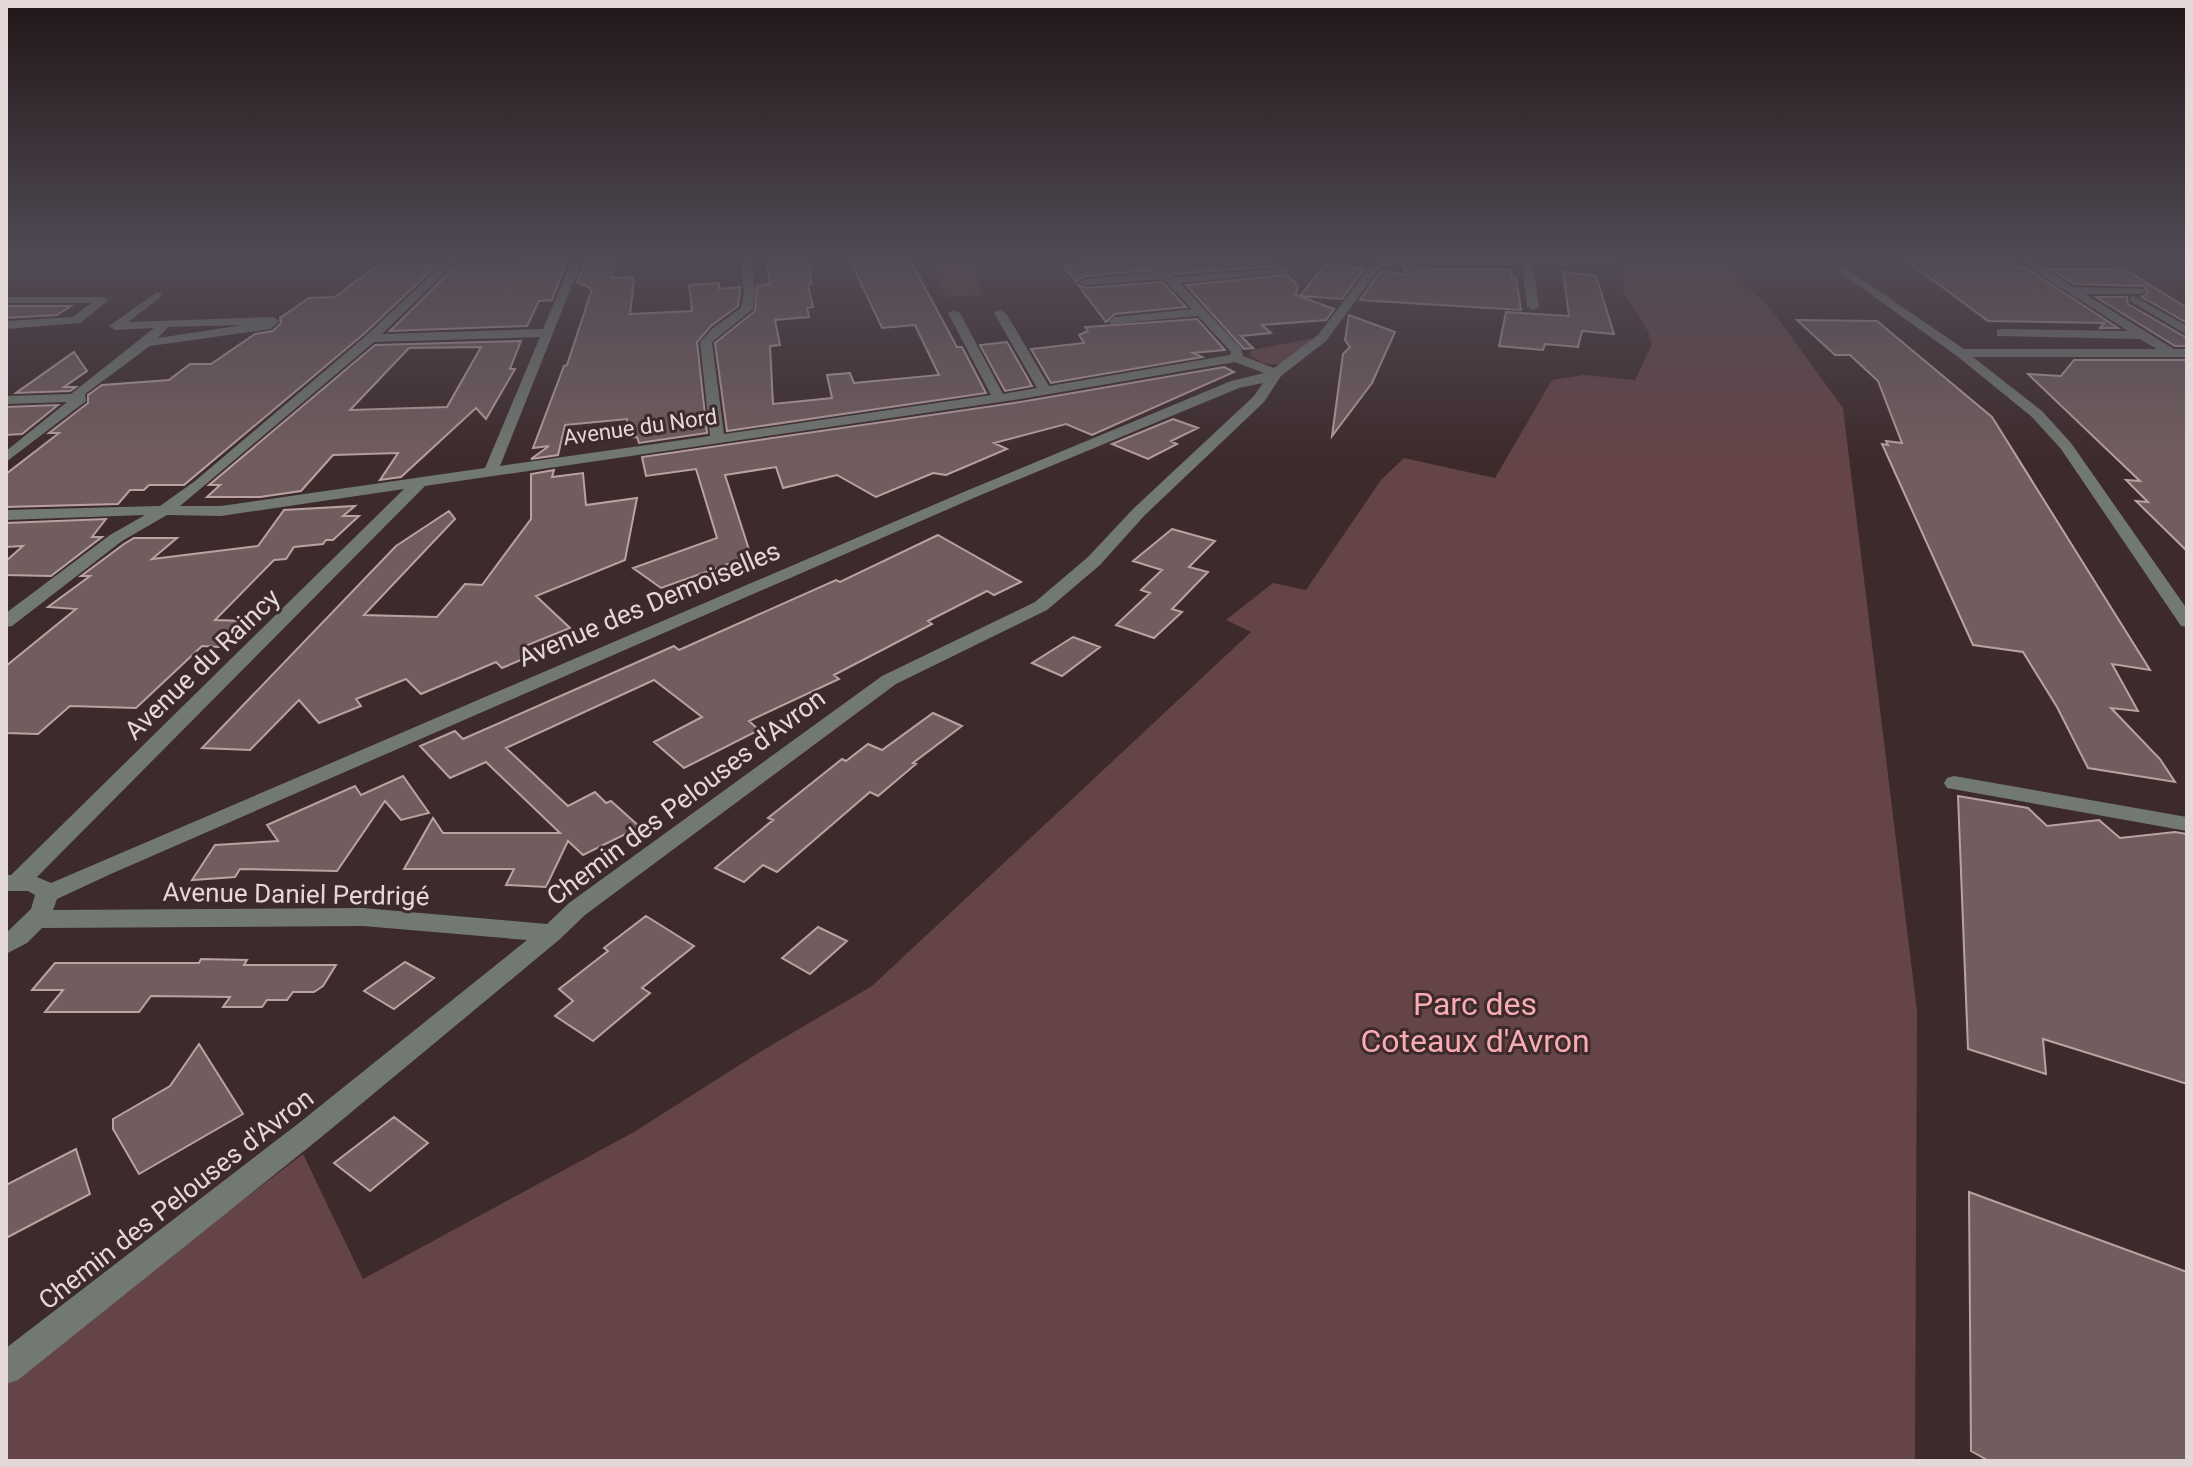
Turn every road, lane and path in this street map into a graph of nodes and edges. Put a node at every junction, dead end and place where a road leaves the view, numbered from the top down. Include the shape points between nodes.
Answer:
1 (163, 326) edge
2 (261, 326) edge
3 (383, 326) edge
4 (548, 326) edge
5 (722, 326) edge
6 (961, 326) edge
7 (1008, 326) edge
8 (1214, 326) edge
9 (1331, 326) edge
10 (1923, 326) edge
11 (2129, 326) edge
12 (545, 333) junction
13 (2001, 333) dead end
14 (2142, 335) junction
15 (371, 338) junction
16 (146, 343) junction
17 (2170, 352) junction
18 (1961, 353) junction
19 (2187, 353) edge
20 (1236, 358) junction
21 (1276, 373) junction
22 (1045, 390) junction
23 (81, 398) junction
24 (999, 398) junction
25 (6, 400) edge
26 (68, 408) junction
27 (6, 410) edge
28 (717, 438) junction
29 (6, 458) edge
30 (491, 471) junction
31 (421, 481) junction
32 (163, 511) junction
33 (6, 515) edge
34 (6, 622) edge
35 (2187, 622) edge
36 (1954, 783) dead end
37 (2187, 824) edge
38 (12, 883) edge
39 (46, 895) junction
40 (39, 919) junction
41 (552, 933) junction
42 (6, 945) edge
43 (6, 1368) edge

1 - 16 street
2 - 16 street
3 - 15 street
4 - 12 street
5 - 28 street via 706,342
6 - 24 street
7 - 22 street
8 - 20 street via 1237,351
9 - 21 street, Chemin des Pelouses d'Avron
10 - 18 street
11 - 14 street
12 - 15 street
12 - 30 street
13 - 14 street
14 - 17 street
15 - 32 street
16 - 23 street via 77,394
17 - 18 street
17 - 19 street
18 - 35 street via 2037,414 2066,446
20 - 21 street
20 - 22 street, Avenue du Nord
21 - 39 street, Avenue des Demoiselles via 1236,384 971,494
21 - 41 street, Chemin des Pelouses d'Avron via 1259,399 1041,606 889,680 577,909
22 - 24 street, Avenue du Nord
23 - 25 street
23 - 26 street
24 - 28 street, Avenue du Nord
26 - 27 street
26 - 29 street
28 - 30 street, Avenue du Nord
30 - 31 street, Avenue du Nord
31 - 32 street, Avenue du Nord via 221,511
31 - 38 street, Avenue du Raincy
32 - 33 street, Avenue du Nord
32 - 34 street via 116,538
36 - 37 street
38 - 39 street via 41,888
39 - 40 street
40 - 41 street, Avenue Daniel Perdrigé via 363,917
40 - 42 street
41 - 43 street, Chemin des Pelouses d'Avron

